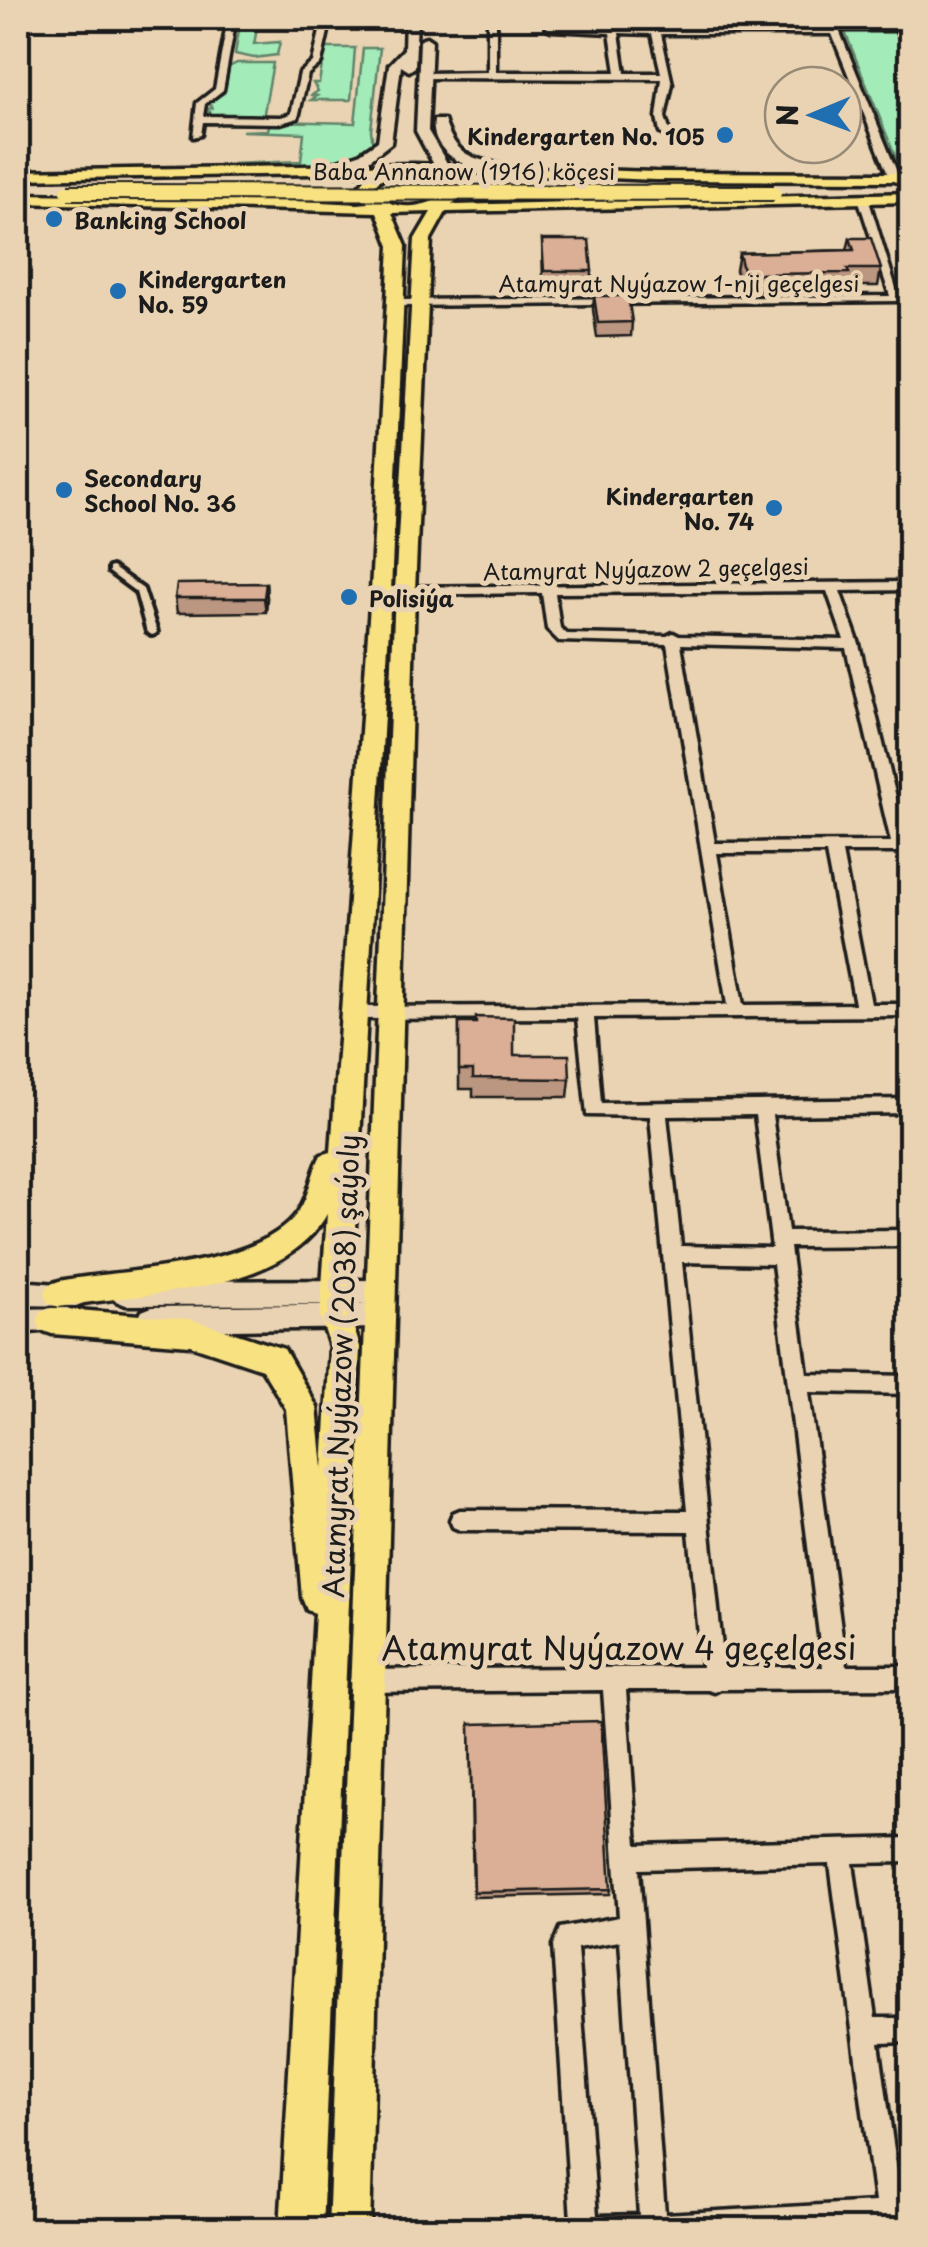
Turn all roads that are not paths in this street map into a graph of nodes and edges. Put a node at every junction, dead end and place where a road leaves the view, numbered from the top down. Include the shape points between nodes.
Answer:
1 (232, 18) edge
2 (326, 18) edge
3 (411, 18) edge
4 (427, 18) edge
5 (492, 18) edge
6 (547, 18) edge
7 (830, 18) edge
8 (910, 28) edge
9 (614, 30) junction
10 (835, 30) junction
11 (656, 31) junction
12 (410, 50) junction
13 (425, 76) junction
14 (492, 76) junction
15 (620, 76) junction
16 (666, 76) junction
17 (408, 86) dead end
18 (200, 120) junction
19 (665, 134) dead end
20 (196, 135) dead end
21 (398, 149) dead end
22 (500, 169) junction
23 (318, 170) junction
24 (387, 171) junction
25 (440, 172) junction
26 (530, 172) junction
27 (18, 175) edge
28 (905, 181) edge
29 (18, 184) edge
30 (70, 188) junction
31 (772, 189) junction
32 (910, 195) edge
33 (18, 196) edge
34 (864, 201) junction
35 (304, 206) junction
36 (386, 206) junction
37 (439, 206) junction
38 (330, 208) junction
39 (512, 208) junction
40 (407, 303) junction
41 (112, 570) dead end
42 (832, 586) junction
43 (910, 586) edge
44 (548, 589) junction
45 (393, 592) junction
46 (152, 632) dead end
47 (673, 638) junction
48 (852, 644) junction
49 (833, 847) junction
50 (905, 847) edge
51 (709, 848) junction
52 (736, 1010) junction
53 (864, 1010) junction
54 (910, 1010) edge
55 (585, 1011) junction
56 (391, 1012) junction
57 (355, 1013) junction
58 (910, 1106) edge
59 (658, 1109) junction
60 (763, 1109) junction
61 (910, 1238) edge
62 (782, 1248) junction
63 (672, 1254) junction
64 (18, 1294) edge
65 (336, 1304) junction
66 (381, 1304) junction
67 (55, 1307) junction
68 (18, 1321) edge
69 (799, 1383) junction
70 (910, 1384) edge
71 (460, 1520) dead end
72 (698, 1521) junction
73 (910, 1677) edge
74 (836, 1678) junction
75 (328, 1681) junction
76 (714, 1681) junction
77 (368, 1682) junction
78 (614, 1682) junction
79 (910, 1850) edge
80 (840, 1852) junction
81 (627, 1857) junction
82 (632, 1928) junction
83 (910, 2030) edge
84 (863, 2031) junction
85 (900, 2215) edge
86 (653, 2226) junction
87 (760, 2227) edge
88 (583, 2229) edge
89 (302, 2230) edge
90 (349, 2230) edge

1 - 18 street via 219,90 201,103
2 - 18 street via 295,116
3 - 12 main road
4 - 13 main road
5 - 14 street
6 - 9 street via 551,28
7 - 10 street
8 - 10 street
9 - 11 street
9 - 15 street
10 - 11 street
10 - 28 street
11 - 16 street
12 - 17 main road
12 - 23 main road via 395,65 381,147
13 - 14 street
13 - 22 main road via 439,104 444,144 470,162
13 - 25 main road via 422,132
14 - 15 street
15 - 16 street
16 - 19 street
18 - 20 street
21 - 24 main road
22 - 25 main road
22 - 26 main road
23 - 24 main road
23 - 27 main road
23 - 35 main road via 329,190
24 - 25 main road
24 - 36 main road, Atamyrat Nyýazow (2038) şaýoly via 364,189
25 - 37 main road, Atamyrat Nyýazow (2038) şaýoly via 460,188
26 - 28 main road
26 - 39 main road via 501,178 493,189
28 - 31 main road, Baba Annanow (1916) köçesi
29 - 30 main road, Baba Annanow (1916) köçesi
30 - 31 main road, Baba Annanow (1916) köçesi, bridge
30 - 33 main road, Baba Annanow (1916) köçesi
31 - 32 main road, Baba Annanow (1916) köçesi
32 - 34 main road
33 - 35 main road
34 - 39 main road
34 - 40 street, Atamyrat Nyýazow 1-nji geçelgesi via 896,299
35 - 38 main road
36 - 37 main road
36 - 38 main road
36 - 40 main road, Atamyrat Nyýazow (2038) şaýoly
37 - 39 main road
37 - 40 main road, Atamyrat Nyýazow (2038) şaýoly
38 - 40 main road via 376,234 380,286
39 - 40 main road via 459,224 444,236
40 - 45 main road, Atamyrat Nyýazow (2038) şaýoly
41 - 46 street via 140,591
42 - 43 street, Atamyrat Nyýazow 2 geçelgesi
42 - 44 street, Atamyrat Nyýazow 2 geçelgesi
42 - 48 street
44 - 45 street, Atamyrat Nyýazow 2 geçelgesi
44 - 47 street via 554,629 564,638
45 - 56 main road, Atamyrat Nyýazow (2038) şaýoly
45 - 57 main road, Atamyrat Nyýazow (2038) şaýoly
47 - 48 street
47 - 51 street
48 - 50 street
49 - 50 street
49 - 51 street
49 - 53 street
51 - 52 street
52 - 53 street
52 - 55 street
53 - 54 street
55 - 56 street
55 - 59 street via 593,1110
56 - 57 street
56 - 66 main road, Atamyrat Nyýazow (2038) şaýoly
57 - 65 main road, Atamyrat Nyýazow (2038) şaýoly
57 - 67 main road via 323,1202 286,1245 225,1272
58 - 60 street
59 - 60 street
59 - 63 street
60 - 62 street
61 - 62 street
62 - 63 street
62 - 69 street
63 - 72 street
64 - 67 main road
65 - 66 main road
65 - 67 main road
65 - 75 main road, Atamyrat Nyýazow (2038) şaýoly via 345,1348
66 - 77 main road, Atamyrat Nyýazow (2038) şaýoly
67 - 68 main road
67 - 75 main road via 190,1332 277,1364 301,1406
69 - 70 street
69 - 74 street
71 - 72 street
72 - 76 street
73 - 74 street, Atamyrat Nyýazow 4 geçelgesi
74 - 76 street, Atamyrat Nyýazow 4 geçelgesi
75 - 77 street, Atamyrat Nyýazow 4 geçelgesi
75 - 89 main road, Atamyrat Nyýazow (2038) şaýoly
76 - 78 street, Atamyrat Nyýazow 4 geçelgesi
77 - 78 street, Atamyrat Nyýazow 4 geçelgesi
77 - 90 main road, Atamyrat Nyýazow (2038) şaýoly
78 - 81 street
79 - 80 street
80 - 81 street
80 - 84 street
81 - 82 street
82 - 86 street
82 - 88 street via 581,1932 565,1945
83 - 84 street
84 - 85 street
85 - 87 street
86 - 87 street
86 - 88 street

